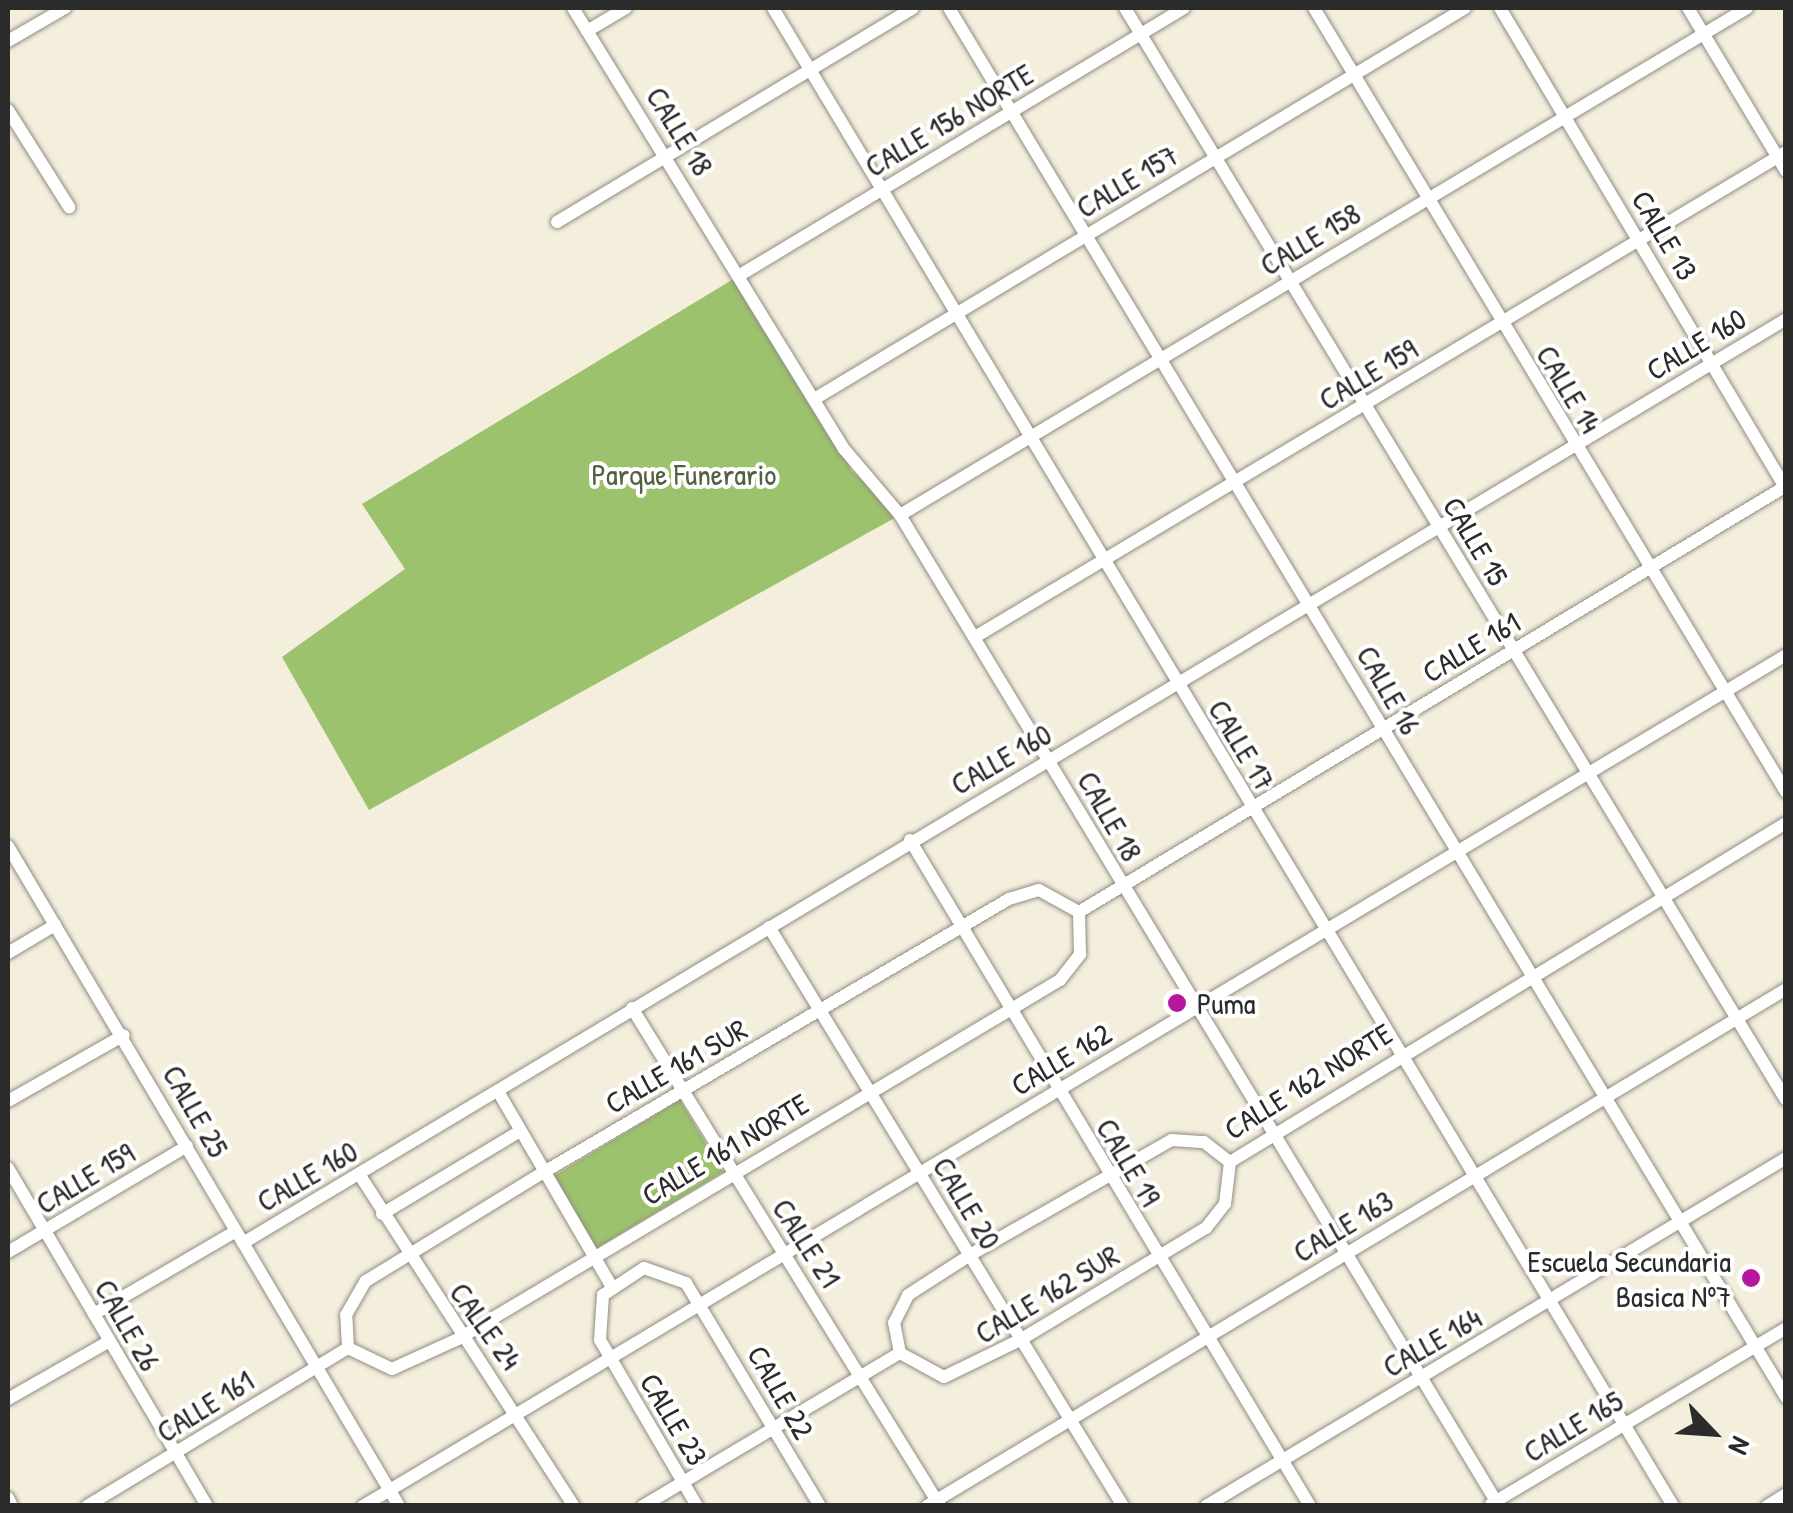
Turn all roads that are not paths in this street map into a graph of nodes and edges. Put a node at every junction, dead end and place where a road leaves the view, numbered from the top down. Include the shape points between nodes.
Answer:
1 (65, 8) edge
2 (573, 8) edge
3 (626, 8) edge
4 (772, 8) edge
5 (913, 8) edge
6 (950, 8) edge
7 (1125, 8) edge
8 (1184, 8) edge
9 (1314, 8) edge
10 (1465, 8) edge
11 (1500, 8) edge
12 (1688, 8) edge
13 (1747, 8) edge
14 (587, 31) junction
15 (1704, 33) junction
16 (1141, 34) junction
17 (8, 42) edge
18 (809, 68) junction
19 (1354, 73) junction
20 (8, 110) edge
21 (1012, 112) junction
22 (1566, 115) junction
23 (1781, 154) edge
24 (666, 155) junction
25 (1216, 156) junction
26 (1786, 172) edge
27 (883, 188) junction
28 (1426, 199) junction
29 (69, 207) dead end
30 (557, 222) dead end
31 (1087, 234) junction
32 (1640, 241) junction
33 (740, 275) junction
34 (1290, 280) junction
35 (958, 313) junction
36 (1786, 319) edge
37 (1501, 324) junction
38 (1162, 358) junction
39 (1714, 363) junction
40 (816, 398) junction
41 (1366, 404) junction
42 (1030, 435) junction
43 (1574, 446) junction
44 (1236, 481) junction
45 (1785, 487) edge
46 (900, 515) junction
47 (1437, 526) junction
48 (1106, 561) junction
49 (1649, 569) junction
50 (1310, 604) junction
51 (975, 637) junction
52 (1512, 651) junction
53 (1786, 655) edge
54 (1176, 684) junction
55 (1726, 691) junction
56 (1382, 729) junction
57 (1048, 761) junction
58 (1586, 772) junction
59 (1786, 792) edge
60 (1250, 809) junction
61 (1786, 823) edge
62 (910, 840) junction
63 (8, 846) edge
64 (1456, 852) junction
65 (1122, 886) junction
66 (1658, 896) junction
67 (1080, 912) junction
68 (56, 925) junction
69 (769, 927) junction
70 (960, 927) junction
71 (1326, 932) junction
72 (8, 952) edge
73 (1530, 974) junction
74 (1786, 989) edge
75 (632, 1008) junction
76 (1193, 1008) junction
77 (1010, 1010) junction
78 (820, 1011) junction
79 (1735, 1020) junction
80 (124, 1035) junction
81 (1399, 1054) junction
82 (680, 1092) junction
83 (1058, 1092) junction
84 (498, 1093) junction
85 (868, 1093) junction
86 (1606, 1097) junction
87 (1786, 1100) edge
88 (8, 1101) edge
89 (520, 1131) junction
90 (1273, 1134) junction
91 (187, 1146) junction
92 (1786, 1158) edge
93 (1230, 1162) junction
94 (8, 1168) edge
95 (544, 1172) junction
96 (732, 1173) junction
97 (920, 1173) junction
98 (360, 1174) junction
99 (1107, 1176) junction
100 (1474, 1178) junction
101 (382, 1214) junction
102 (1679, 1218) junction
103 (45, 1230) junction
104 (240, 1237) junction
105 (8, 1252) edge
106 (1346, 1252) junction
107 (786, 1254) junction
108 (407, 1255) junction
109 (970, 1255) junction
110 (593, 1256) junction
111 (1158, 1257) junction
112 (610, 1284) junction
113 (1550, 1302) junction
114 (700, 1303) junction
115 (94, 1314) junction
116 (1786, 1328) edge
117 (1208, 1338) junction
118 (458, 1339) junction
119 (1020, 1340) junction
120 (108, 1342) junction
121 (1756, 1346) junction
122 (348, 1348) junction
123 (900, 1353) junction
124 (609, 1358) junction
125 (315, 1368) junction
126 (861, 1375) junction
127 (1419, 1379) junction
128 (1786, 1397) edge
129 (8, 1399) edge
130 (518, 1411) junction
131 (1071, 1420) junction
132 (1624, 1424) junction
133 (773, 1428) junction
134 (175, 1454) junction
135 (1282, 1459) junction
136 (682, 1482) junction
137 (390, 1490) junction
138 (1786, 1494) edge
139 (8, 1498) edge
140 (934, 1504) edge
141 (1495, 1504) edge
142 (12, 1506) edge
143 (87, 1506) edge
144 (207, 1506) edge
145 (363, 1506) edge
146 (399, 1506) edge
147 (574, 1506) edge
148 (643, 1506) edge
149 (697, 1506) edge
150 (820, 1506) edge
151 (1123, 1506) edge
152 (1206, 1506) edge
153 (1310, 1506) edge
154 (1673, 1506) edge
155 (1767, 1506) edge

1 - 17 street
2 - 14 street, CALLE 18
3 - 14 street
4 - 18 street, CALLE 17
5 - 18 street
6 - 21 street, CALLE 16
7 - 16 street, CALLE 15
8 - 16 street, CALLE 156 NORTE
9 - 19 street, CALLE 14
10 - 19 street, CALLE 157
11 - 22 street, CALLE 13
12 - 15 street
13 - 15 street, CALLE 158
14 - 24 street, CALLE 18
15 - 22 street, CALLE 158
15 - 23 street
16 - 21 street, CALLE 156 NORTE
16 - 25 street, CALLE 15
18 - 24 street
18 - 27 street, CALLE 17
19 - 25 street, CALLE 157
19 - 28 street, CALLE 14
20 - 29 street
21 - 27 street, CALLE 156 NORTE
21 - 31 street, CALLE 16
22 - 28 street, CALLE 158
22 - 32 street, CALLE 13
23 - 26 street
23 - 32 street, CALLE 159
24 - 30 street
24 - 33 street, CALLE 18
25 - 31 street, CALLE 157
25 - 34 street, CALLE 15
27 - 33 street, CALLE 156 NORTE
27 - 35 street, CALLE 17
28 - 34 street, CALLE 158
28 - 37 street, CALLE 14
31 - 35 street, CALLE 157
31 - 38 street, CALLE 16
32 - 37 street, CALLE 159
32 - 39 street, CALLE 13
33 - 40 street, CALLE 18
34 - 38 street, CALLE 158
34 - 41 street, CALLE 15
35 - 40 street, CALLE 157
35 - 42 street, CALLE 17
36 - 39 street, CALLE 160
37 - 41 street, CALLE 159
37 - 43 street, CALLE 14
38 - 42 street, CALLE 158
38 - 44 street, CALLE 16
39 - 43 street, CALLE 160
39 - 45 street, CALLE 13
40 - 46 street, CALLE 18 via 859,472
41 - 44 street, CALLE 159
41 - 47 street, CALLE 15
42 - 46 street, CALLE 158
42 - 48 street, CALLE 17
43 - 47 street, CALLE 160
43 - 49 street, CALLE 14
44 - 48 street, CALLE 159
44 - 50 street, CALLE 16
45 - 49 street, CALLE 161
46 - 51 street, CALLE 18
47 - 50 street, CALLE 160
47 - 52 street, CALLE 15
48 - 51 street, CALLE 159
48 - 54 street, CALLE 17
49 - 52 street, CALLE 161
49 - 55 street, CALLE 14
50 - 54 street, CALLE 160
50 - 56 street, CALLE 16
51 - 57 street, CALLE 18
52 - 56 street, CALLE 161
52 - 58 street, CALLE 15
53 - 55 street, CALLE 162
54 - 57 street, CALLE 160
54 - 60 street, CALLE 17
55 - 58 street, CALLE 162
55 - 59 street, CALLE 14
56 - 60 street, CALLE 161
56 - 64 street, CALLE 16
57 - 62 street, CALLE 160
57 - 65 street, CALLE 18
58 - 64 street, CALLE 162
58 - 66 street, CALLE 15
60 - 65 street, CALLE 161
60 - 71 street, CALLE 17
61 - 66 street, CALLE 162 NORTE
62 - 69 street, CALLE 160
62 - 70 street, CALLE 19
63 - 68 street, CALLE 25
64 - 71 street, CALLE 162
64 - 73 street, CALLE 16
65 - 67 street, CALLE 161
65 - 76 street, CALLE 18
66 - 73 street, CALLE 162 NORTE
66 - 79 street, CALLE 15
67 - 70 street, CALLE 161 SUR via 1026,892
67 - 77 street, CALLE 161 NORTE via 1083,940 1072,969
68 - 72 street
68 - 80 street, CALLE 25
69 - 75 street, CALLE 160
69 - 78 street, CALLE 20
70 - 77 street, CALLE 19
70 - 78 street, CALLE 161 SUR
71 - 76 street, CALLE 162
71 - 81 street, CALLE 17
73 - 81 street, CALLE 162 NORTE
73 - 86 street, CALLE 16
74 - 79 street, CALLE 163
75 - 82 street, CALLE 21
75 - 84 street, CALLE 160
76 - 83 street, CALLE 162
76 - 90 street, CALLE 18
77 - 83 street, CALLE 19
77 - 85 street, CALLE 161 NORTE
78 - 82 street, CALLE 161 SUR
78 - 85 street, CALLE 20
79 - 86 street, CALLE 163
79 - 87 street, CALLE 15
80 - 88 street
80 - 91 street, CALLE 25
81 - 90 street, CALLE 162 NORTE
81 - 100 street, CALLE 17
82 - 95 street, CALLE 161 SUR
82 - 96 street, CALLE 21
83 - 97 street, CALLE 162
83 - 99 street, CALLE 19
84 - 89 street
84 - 98 street, CALLE 160
85 - 96 street, CALLE 161 NORTE
85 - 97 street, CALLE 20
86 - 100 street, CALLE 163
86 - 102 street, CALLE 16
89 - 95 street
89 - 101 street
90 - 93 street, CALLE 162 NORTE
90 - 106 street, CALLE 18
91 - 103 street, CALLE 159
91 - 104 street, CALLE 25
92 - 102 street, CALLE 164
93 - 99 street, CALLE 162 NORTE via 1204,1142 1172,1140
93 - 111 street, CALLE 162 SUR via 1218,1216
94 - 103 street, CALLE 26
95 - 108 street, CALLE 161 SUR
95 - 110 street
96 - 107 street, CALLE 21
96 - 110 street, CALLE 161 NORTE
97 - 107 street, CALLE 162
97 - 109 street, CALLE 20
98 - 101 street, CALLE 24
98 - 104 street, CALLE 160
99 - 109 street, CALLE 162 NORTE
99 - 111 street, CALLE 19
100 - 106 street, CALLE 163
100 - 113 street, CALLE 17
101 - 108 street, CALLE 24
102 - 113 street, CALLE 164
102 - 121 street, CALLE 16
103 - 105 street, CALLE 159
103 - 115 street, CALLE 26
104 - 115 street, CALLE 160
104 - 125 street, CALLE 25
106 - 117 street, CALLE 163
106 - 127 street, CALLE 18
107 - 114 street, CALLE 162
107 - 126 street, CALLE 21
108 - 118 street, CALLE 24
108 - 122 street, CALLE 161 SUR via 355,1296
109 - 119 street, CALLE 20
109 - 123 street, CALLE 162 NORTE via 908,1295 894,1323
110 - 112 street
110 - 118 street, CALLE 161 NORTE
111 - 117 street, CALLE 19
111 - 119 street, CALLE 162 SUR
112 - 114 street via 657,1268
112 - 124 street via 596,1325
113 - 127 street, CALLE 164
113 - 132 street, CALLE 17
114 - 124 street, CALLE 162
114 - 133 street, CALLE 22
115 - 120 street, CALLE 26
116 - 121 street, CALLE 165
117 - 131 street, CALLE 163
117 - 135 street, CALLE 19
118 - 122 street, CALLE 161 NORTE via 392,1369
118 - 130 street, CALLE 24
119 - 123 street, CALLE 162 SUR via 944,1377
119 - 131 street, CALLE 20
120 - 129 street
120 - 134 street, CALLE 26
121 - 128 street, CALLE 16
121 - 132 street, CALLE 165
122 - 125 street, CALLE 161
123 - 126 street
124 - 130 street, CALLE 162
124 - 136 street, CALLE 23
125 - 134 street, CALLE 161
125 - 137 street, CALLE 25
126 - 133 street
126 - 140 street, CALLE 21
127 - 135 street, CALLE 164
127 - 141 street, CALLE 18
130 - 137 street, CALLE 162
130 - 147 street, CALLE 24
131 - 140 street, CALLE 163
131 - 151 street, CALLE 20
132 - 141 street, CALLE 165
132 - 154 street, CALLE 17
133 - 136 street
133 - 150 street, CALLE 22
134 - 143 street, CALLE 161
134 - 144 street, CALLE 26
135 - 152 street, CALLE 164
135 - 153 street, CALLE 19
136 - 148 street
136 - 149 street, CALLE 23
137 - 145 street, CALLE 162
137 - 146 street, CALLE 25
138 - 155 street
139 - 142 street

